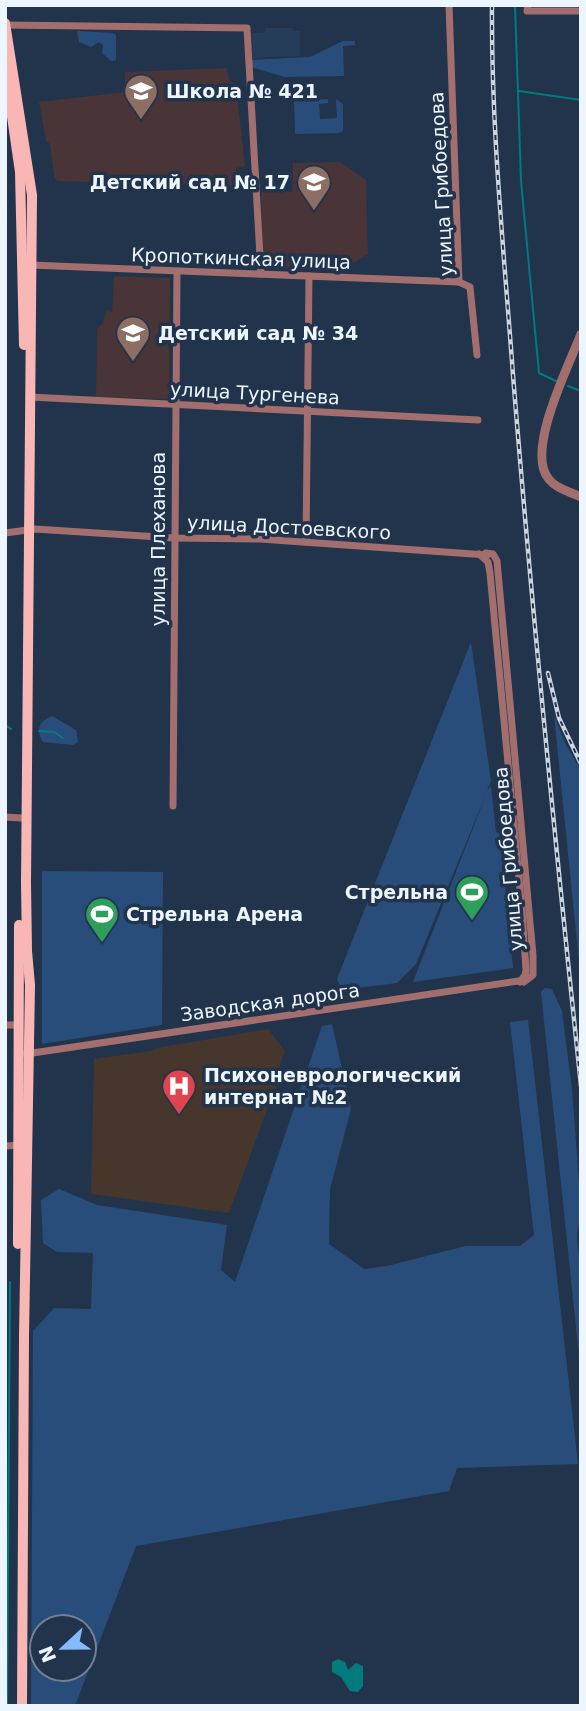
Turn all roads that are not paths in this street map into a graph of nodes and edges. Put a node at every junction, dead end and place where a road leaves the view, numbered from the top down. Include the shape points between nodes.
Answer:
1 (449, 5) edge
2 (528, 8) edge
3 (581, 11) edge
4 (5, 24) edge
5 (5, 68) edge
6 (27, 265) junction
7 (177, 272) junction
8 (261, 274) junction
9 (309, 276) junction
10 (459, 282) junction
11 (581, 334) edge
12 (477, 355) dead end
13 (30, 397) junction
14 (174, 405) junction
15 (309, 412) junction
16 (478, 420) dead end
17 (581, 496) edge
18 (26, 531) junction
19 (5, 533) edge
20 (174, 538) junction
21 (306, 542) junction
22 (477, 554) junction
23 (487, 555) dead end
24 (173, 806) dead end
25 (5, 817) edge
26 (21, 818) junction
27 (522, 981) joint
28 (5, 1024) edge
29 (19, 1024) junction
30 (23, 1054) junction
31 (22, 1145) junction
32 (5, 1146) edge
33 (15, 1706) edge
34 (22, 1706) edge

1 - 10 street, улица Грибоедова
2 - 3 street
4 - 6 main road via 32,195
4 - 8 street via 247,28
5 - 6 main road via 19,159
6 - 7 street, Кропоткинская улица
6 - 13 main road
6 - 18 main road
7 - 8 street, Кропоткинская улица
7 - 14 street, улица Плеханова
8 - 9 street, Кропоткинская улица
9 - 10 street, Кропоткинская улица
9 - 15 street
10 - 12 street, улица Грибоедова via 470,287
11 - 17 street via 547,421 541,459 549,480
13 - 14 street, улица Тургенева
13 - 18 main road
14 - 15 street, улица Тургенева
14 - 20 street, улица Плеханова
15 - 16 street, улица Тургенева
15 - 21 street
18 - 19 street, улица Достоевского
18 - 20 street, улица Достоевского
18 - 26 main road
18 - 30 main road via 30,985
20 - 21 street, улица Достоевского
20 - 24 street, улица Плеханова
21 - 22 street, улица Достоевского
22 - 23 street, улица Достоевского
22 - 27 street, улица Грибоедова via 489,566 522,911 526,970
25 - 26 street
26 - 29 main road
27 - 30 street, Заводская дорога
28 - 29 street
29 - 30 main road
30 - 31 main road
31 - 32 street
31 - 33 main road
31 - 34 main road

